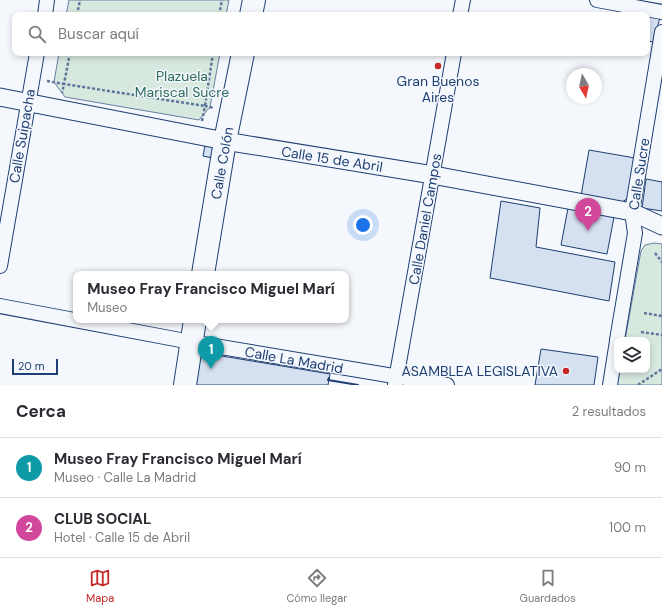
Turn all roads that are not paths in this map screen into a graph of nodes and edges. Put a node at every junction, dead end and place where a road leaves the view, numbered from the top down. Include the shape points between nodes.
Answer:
1 (47, 0) edge
2 (254, 0) edge
3 (463, 0) edge
4 (597, 0) edge
5 (45, 12) edge
6 (252, 12) edge
7 (461, 12) edge
8 (662, 12) edge
9 (662, 32) edge
10 (36, 56) edge
11 (242, 56) edge
12 (453, 56) edge
13 (0, 97) edge
14 (28, 101) junction
15 (225, 141) junction
16 (433, 175) junction
17 (632, 212) junction
18 (662, 226) edge
19 (0, 266) edge
20 (203, 271) edge
21 (0, 306) edge
22 (73, 320) edge
23 (90, 323) edge
24 (194, 323) edge
25 (618, 337) edge
26 (191, 342) junction
27 (614, 360) edge
28 (395, 381) edge
29 (185, 385) edge
30 (446, 385) edge
31 (610, 385) edge

1 - 5 street
2 - 6 main road
3 - 7 street
4 - 8 street
9 - 17 street, Calle Sucre
10 - 14 street, Calle Suipacha
11 - 15 main road, Calle Colón
12 - 16 street, Calle Daniel Campos
13 - 14 street, Calle 15 de Abril
14 - 15 street, Calle 15 de Abril
14 - 19 street, Calle Suipacha
15 - 16 street, Calle 15 de Abril
15 - 20 main road, Calle Colón
16 - 17 street, Calle 15 de Abril
16 - 28 street, Calle Daniel Campos
17 - 18 street, Calle 15 de Abril
17 - 25 street, Calle Sucre via 635,233
21 - 22 street, Calle La Madrid
23 - 26 street, Calle La Madrid
24 - 26 main road
26 - 28 street, Calle La Madrid
26 - 29 main road
27 - 31 street, Calle Sucre
28 - 30 street, Calle La Madrid

